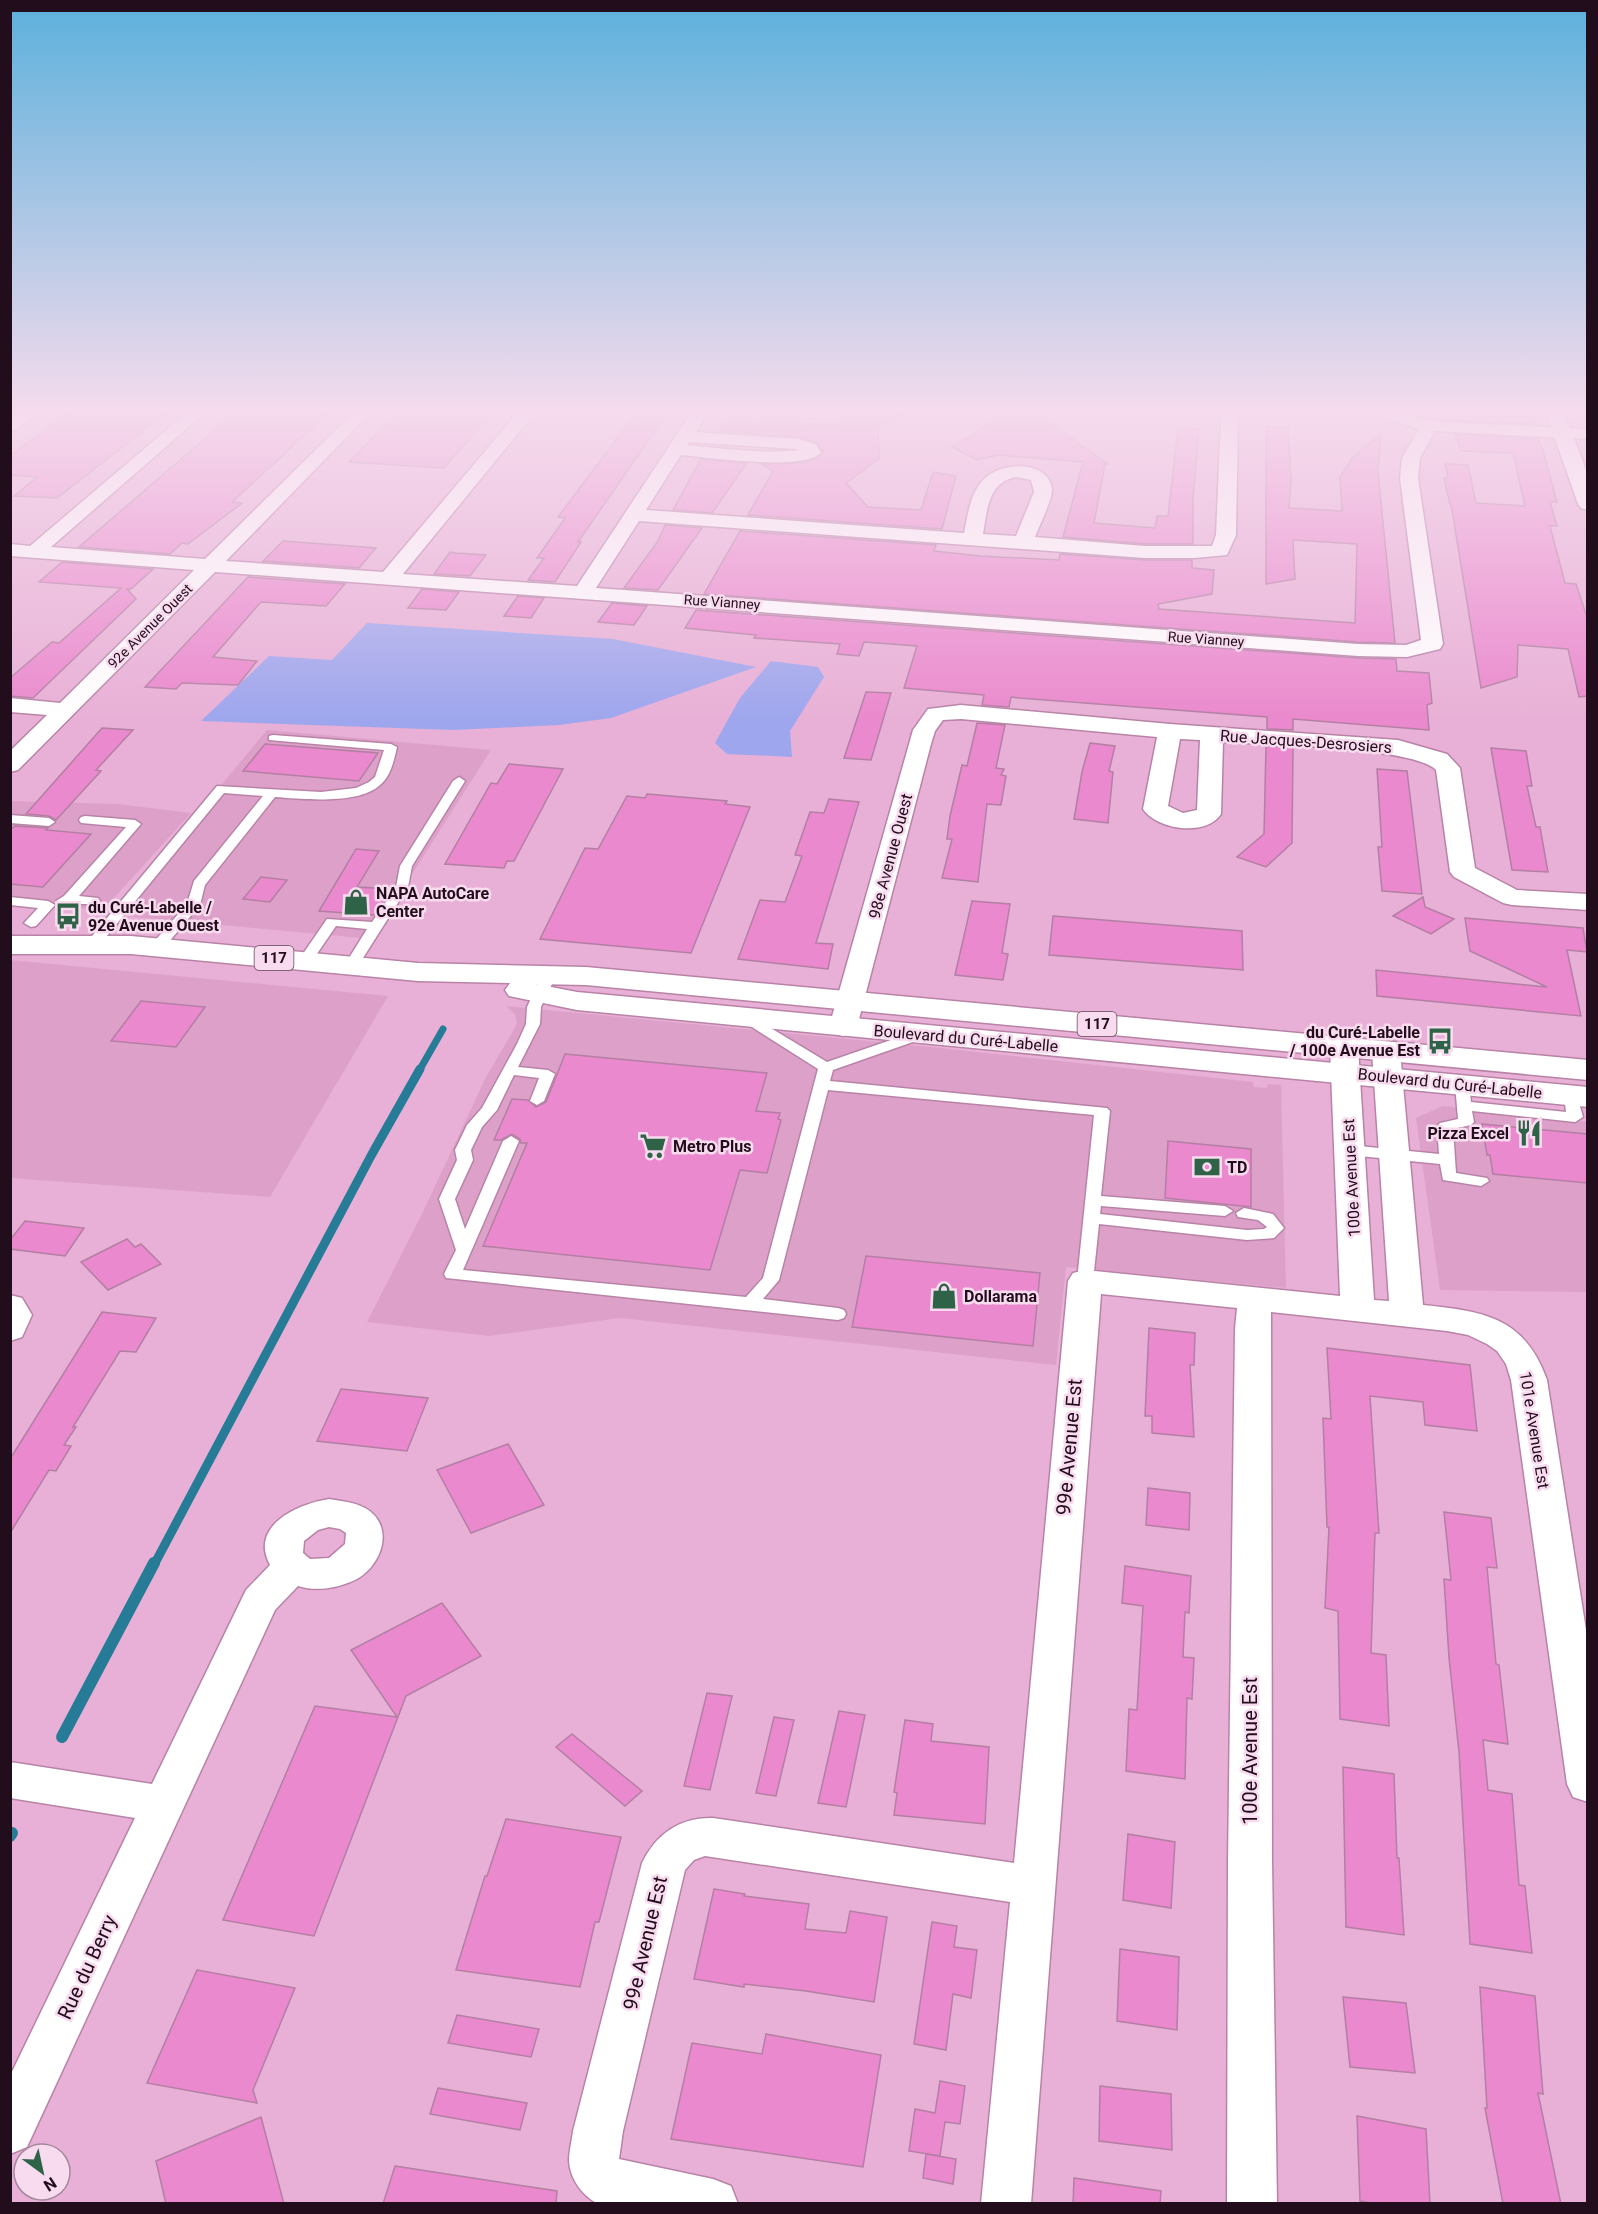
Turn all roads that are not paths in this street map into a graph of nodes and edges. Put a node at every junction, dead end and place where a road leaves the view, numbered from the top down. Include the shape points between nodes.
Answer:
1 (79, 513) edge
2 (262, 513) edge
3 (443, 513) edge
4 (978, 513) edge
5 (1035, 513) edge
6 (1227, 513) edge
7 (1414, 513) edge
8 (633, 515) joint
9 (972, 540) junction
10 (1023, 543) junction
11 (10, 550) edge
12 (34, 552) junction
13 (208, 567) junction
14 (388, 579) junction
15 (582, 594) junction
16 (10, 705) edge
17 (66, 710) junction
18 (936, 714) joint
19 (1170, 731) junction
20 (1212, 734) junction
21 (273, 738) dead end
22 (10, 765) edge
23 (459, 781) dead end
24 (273, 792) junction
25 (10, 819) edge
26 (85, 820) dead end
27 (49, 822) dead end
28 (69, 899) junction
29 (93, 901) dead end
30 (10, 902) edge
31 (1587, 902) edge
32 (30, 917) edge
33 (376, 926) junction
34 (95, 941) junction
35 (10, 945) edge
36 (144, 946) junction
37 (305, 961) junction
38 (351, 966) junction
39 (545, 984) junction
40 (847, 1014) junction
41 (746, 1017) junction
42 (922, 1034) junction
43 (1344, 1060) junction
44 (1387, 1064) junction
45 (826, 1067) junction
46 (509, 1070) junction
47 (822, 1085) junction
48 (1582, 1088) edge
49 (1463, 1095) junction
50 (537, 1101) dead end
51 (511, 1142) dead end
52 (1349, 1150) junction
53 (1395, 1155) junction
54 (1447, 1160) junction
55 (1481, 1180) dead end
56 (1094, 1200) junction
57 (1225, 1210) dead end
58 (1244, 1213) dead end
59 (1092, 1218) junction
60 (464, 1250) junction
61 (1085, 1281) junction
62 (1255, 1299) junction
63 (750, 1303) junction
64 (10, 1306) edge
65 (1358, 1310) junction
66 (838, 1314) dead end
67 (1407, 1315) junction
68 (10, 1329) edge
69 (294, 1568) dead end
70 (10, 1780) edge
71 (1587, 1784) edge
72 (163, 1804) junction
73 (1034, 1886) junction
74 (10, 2130) edge
75 (713, 2204) edge
76 (1006, 2204) edge
77 (1251, 2204) edge

1 - 12 street
2 - 13 street, 92e Avenue Ouest
3 - 14 street
4 - 9 street
5 - 10 street
6 - 10 street via 1226,535 1220,551 1130,553
7 - 15 street, Rue Vianney via 1432,644 1407,651
8 - 9 street
8 - 15 street
9 - 10 street
11 - 12 street, Rue Vianney
12 - 13 street, Rue Vianney
13 - 14 street, Rue Vianney
13 - 17 street, 92e Avenue Ouest
14 - 15 street, Rue Vianney
16 - 17 street
17 - 22 street, 92e Avenue Ouest
18 - 19 street, Rue Jacques-Desrosiers via 961,712
18 - 40 street, 98e Avenue Ouest via 924,729 919,744
19 - 20 street, Rue Jacques-Desrosiers
19 - 20 street, Rue Jacques-Desrosiers via 1155,809 1179,822 1209,814
20 - 31 street, Rue Jacques-Desrosiers via 1398,747 1438,759 1448,768 1463,872 1512,897
21 - 24 lane via 391,747 379,779 365,788 331,796
23 - 33 lane via 406,866 402,886
24 - 34 lane via 221,789
24 - 36 lane via 199,884 193,905
25 - 27 lane
26 - 28 lane via 135,824
28 - 29 lane
28 - 32 lane
30 - 32 lane
32 - 34 main road, Boulevard du Curé-Labelle / 117
33 - 37 lane via 332,922
33 - 38 lane
34 - 35 main road, Boulevard du Curé-Labelle / 117
34 - 36 main road, Boulevard du Curé-Labelle / 117
36 - 37 main road, Boulevard du Curé-Labelle / 117
37 - 38 main road, Boulevard du Curé-Labelle / 117
38 - 39 main road, Boulevard du Curé-Labelle / 117
39 - 40 main road, Boulevard du Curé-Labelle / 117 via 586,976
39 - 41 main road, Boulevard du Curé-Labelle / 117 via 577,1001
39 - 46 lane via 534,1007 530,1031
40 - 41 main road, Boulevard du Curé-Labelle / 117
40 - 42 main road, Boulevard du Curé-Labelle / 117
40 - 43 main road, Boulevard du Curé-Labelle / 117
41 - 45 lane
42 - 43 main road, Boulevard du Curé-Labelle / 117
42 - 45 lane
43 - 44 main road, Boulevard du Curé-Labelle / 117
43 - 52 street, 100e Avenue Est
44 - 48 main road, Boulevard du Curé-Labelle / 117
44 - 49 main road, Boulevard du Curé-Labelle / 117
44 - 53 street
45 - 47 lane
46 - 50 lane via 548,1074
46 - 60 lane via 489,1110 475,1125 463,1150 465,1160 447,1199
47 - 56 lane via 1102,1111
47 - 63 lane via 771,1280
48 - 49 main road, Boulevard du Curé-Labelle / 117
49 - 54 lane via 1466,1122 1445,1126
51 - 60 lane
52 - 53 lane
52 - 65 street, 100e Avenue Est
53 - 54 lane
53 - 67 street
54 - 55 lane via 1449,1177
56 - 57 lane
56 - 59 lane
58 - 59 lane via 1262,1215 1276,1228 1268,1234 1247,1235
59 - 61 lane
60 - 63 lane via 452,1274
61 - 62 street
61 - 73 street, 99e Avenue Est
62 - 65 street
62 - 77 street, 100e Avenue Est
63 - 66 lane
64 - 68 street via 15,1315
65 - 67 street, 101e Avenue Est
67 - 71 street, 101e Avenue Est via 1465,1323 1492,1332 1517,1350 1526,1366
69 - 72 street, Rue du Berry via 260,1601
70 - 72 street
72 - 74 street, Rue du Berry
73 - 75 street, 99e Avenue Est via 712,1837 691,1838 670,1854 664,1863 598,2131 594,2162 605,2181
73 - 76 street, 99e Avenue Est

